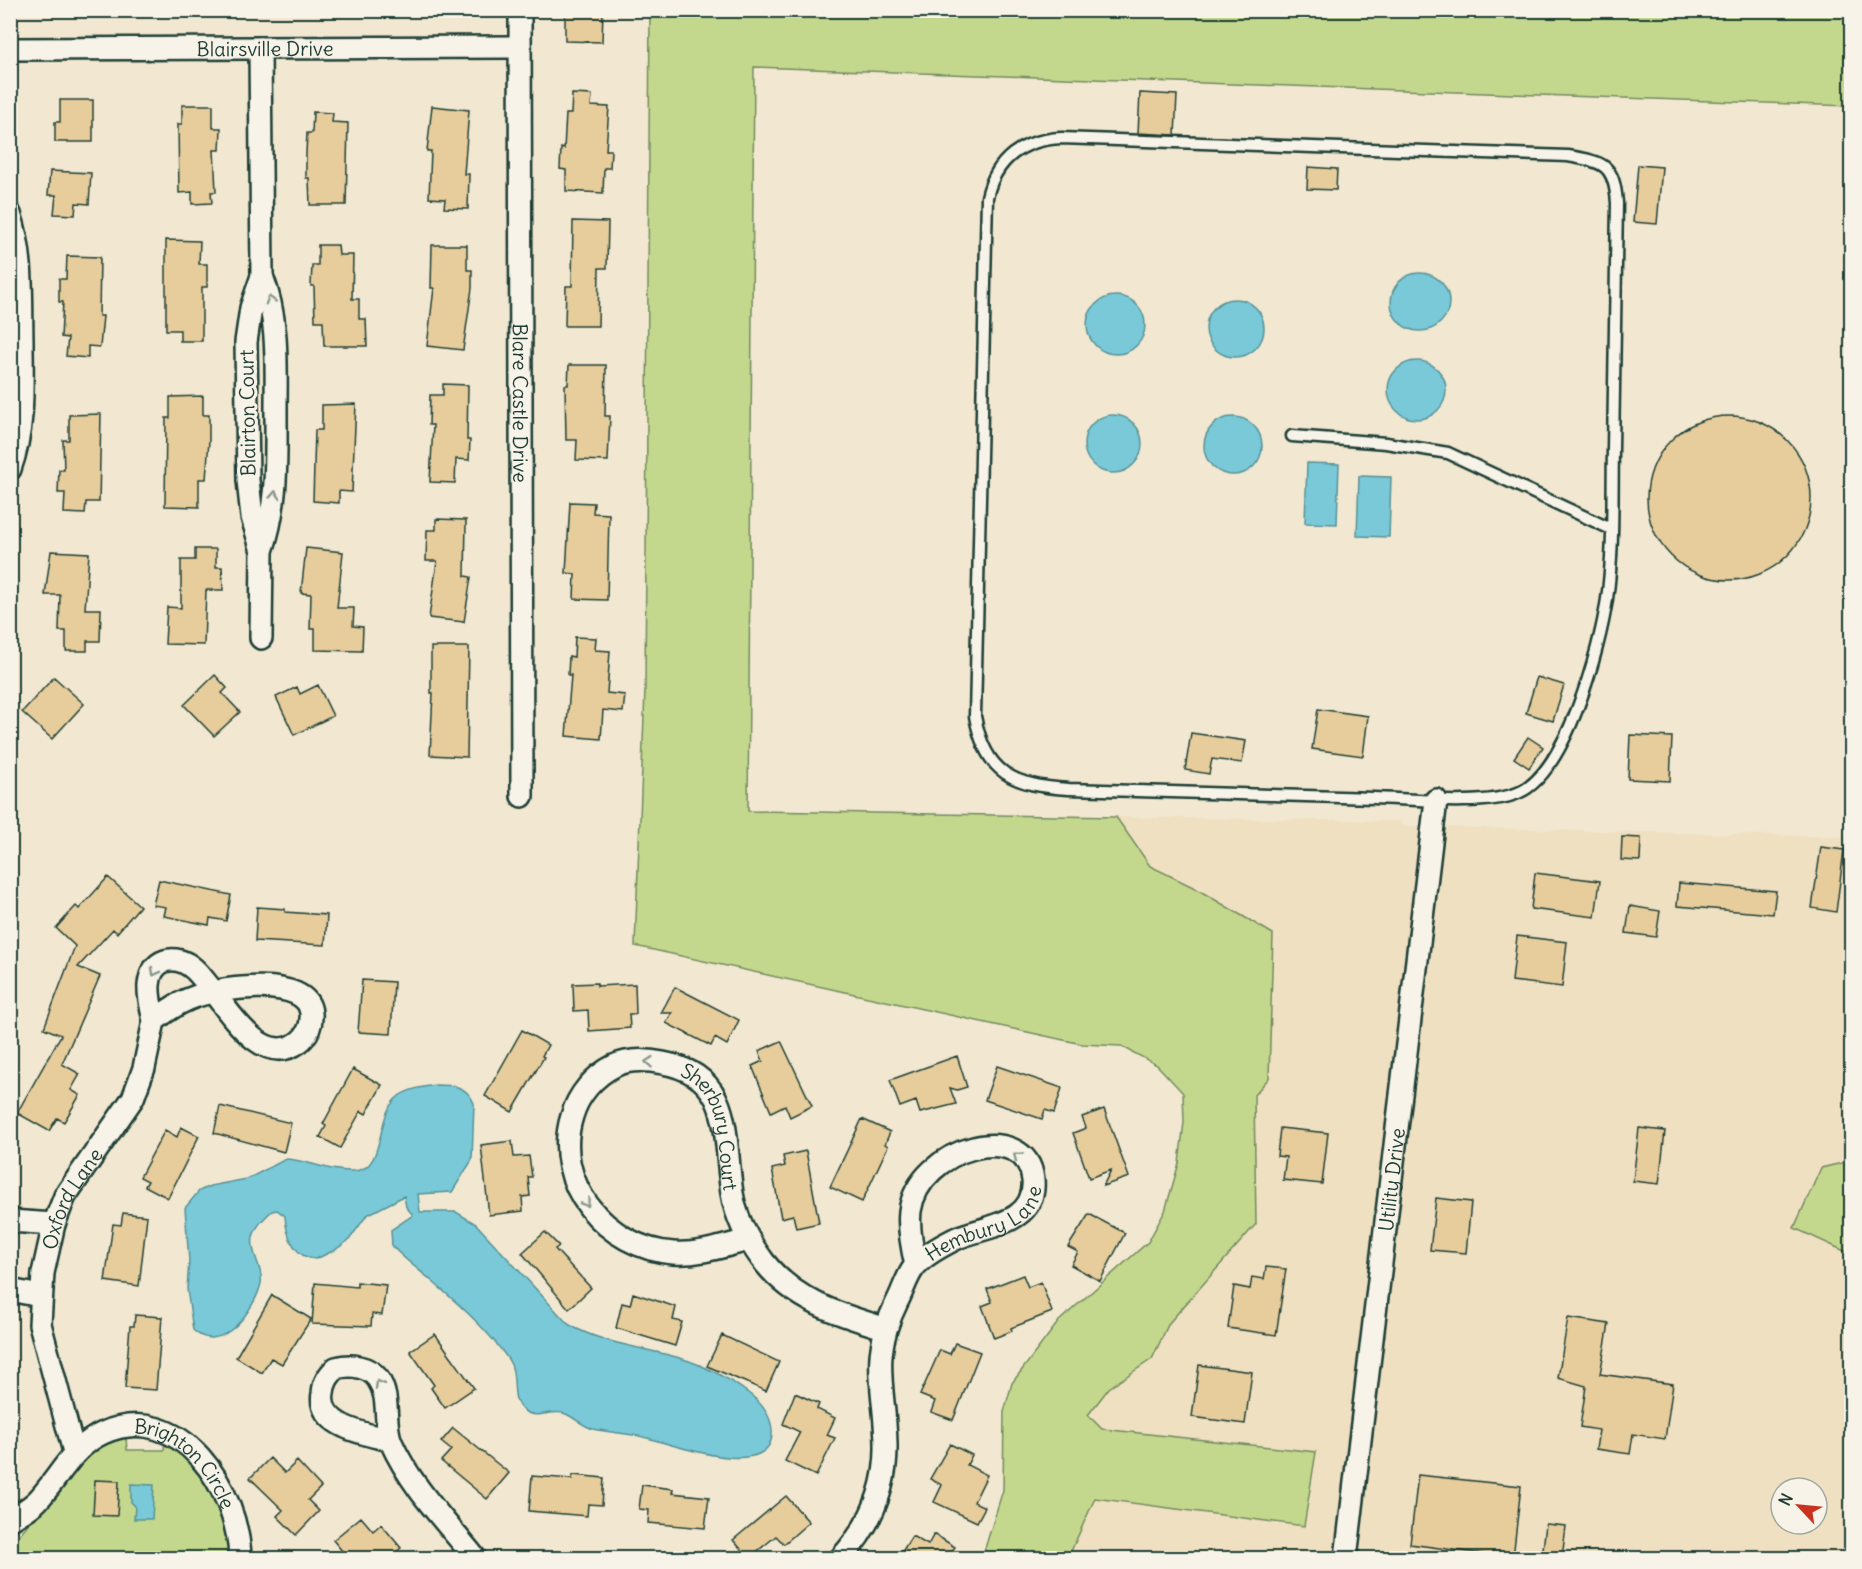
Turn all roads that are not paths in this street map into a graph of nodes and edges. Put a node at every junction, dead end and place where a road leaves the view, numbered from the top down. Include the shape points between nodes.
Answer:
1 (520, 10) edge
2 (520, 47) junction
3 (260, 48) junction
4 (10, 49) edge
5 (10, 214) edge
6 (262, 276) junction
7 (1292, 436) dead end
8 (10, 469) edge
9 (1611, 529) junction
10 (262, 551) junction
11 (261, 638) dead end
12 (522, 796) dead end
13 (1436, 800) junction
14 (154, 1021) junction
15 (10, 1221) edge
16 (54, 1224) junction
17 (748, 1240) junction
18 (916, 1265) junction
19 (10, 1290) edge
20 (40, 1296) junction
21 (884, 1328) junction
22 (390, 1440) dead end
23 (74, 1452) junction
24 (10, 1520) edge
25 (240, 1558) edge
26 (475, 1558) edge
27 (841, 1558) edge
28 (1346, 1558) edge

1 - 2 street, Blare Castle Drive
2 - 3 street, Blairsville Drive
2 - 12 street, Blare Castle Drive
3 - 4 street, Blairsville Drive
3 - 6 street, Blairton Court
5 - 8 street via 21,273 22,409 19,442
10 -> 6 street, Blairton Court via 276,498 276,340 273,308
6 - 10 street, Blairton Court via 251,308 246,342 249,498
7 - 9 lane via 1386,443 1448,453
9 - 13 lane via 1607,599 1594,657 1569,729 1553,761 1533,785 1520,793 1502,798
9 - 13 lane via 1617,203 1615,179 1604,165 1568,156 1061,138 1034,141 1019,148 998,169 985,216 975,716 991,761 1010,777 1046,788
10 - 11 street, Blairton Court
13 - 28 street, Utility Drive
14 -> 14 street, Oxford Lane via 183,1002 213,993 188,963 178,959 161,961 155,967 149,984
14 - 16 street, Oxford Lane via 133,1098 70,1187
15 - 16 street
16 - 20 street, Oxford Lane
17 -> 17 street, Sherbury Court via 736,1213 724,1118 708,1086 680,1068 653,1061 617,1064 602,1072 579,1099 568,1135 570,1169 594,1214 622,1237 664,1252 692,1253
17 - 21 street, Sherbury Court via 795,1293 838,1315
18 -> 18 street, Hembury Lane via 958,1238 994,1227 1020,1213 1032,1192 1033,1180 1021,1157 997,1146 979,1146 958,1152 932,1168 921,1182 910,1211
18 - 21 street, Hembury Lane
19 - 20 street
20 - 23 street, Oxford Lane via 43,1340
21 - 27 street, Hembury Lane via 879,1359 885,1469 870,1520
22 - 26 street via 417,1486
23 - 24 street, Brighton Circle via 36,1502
23 - 25 street, Brighton Circle via 102,1434 126,1427 155,1427 173,1434 195,1452 219,1483 234,1521

